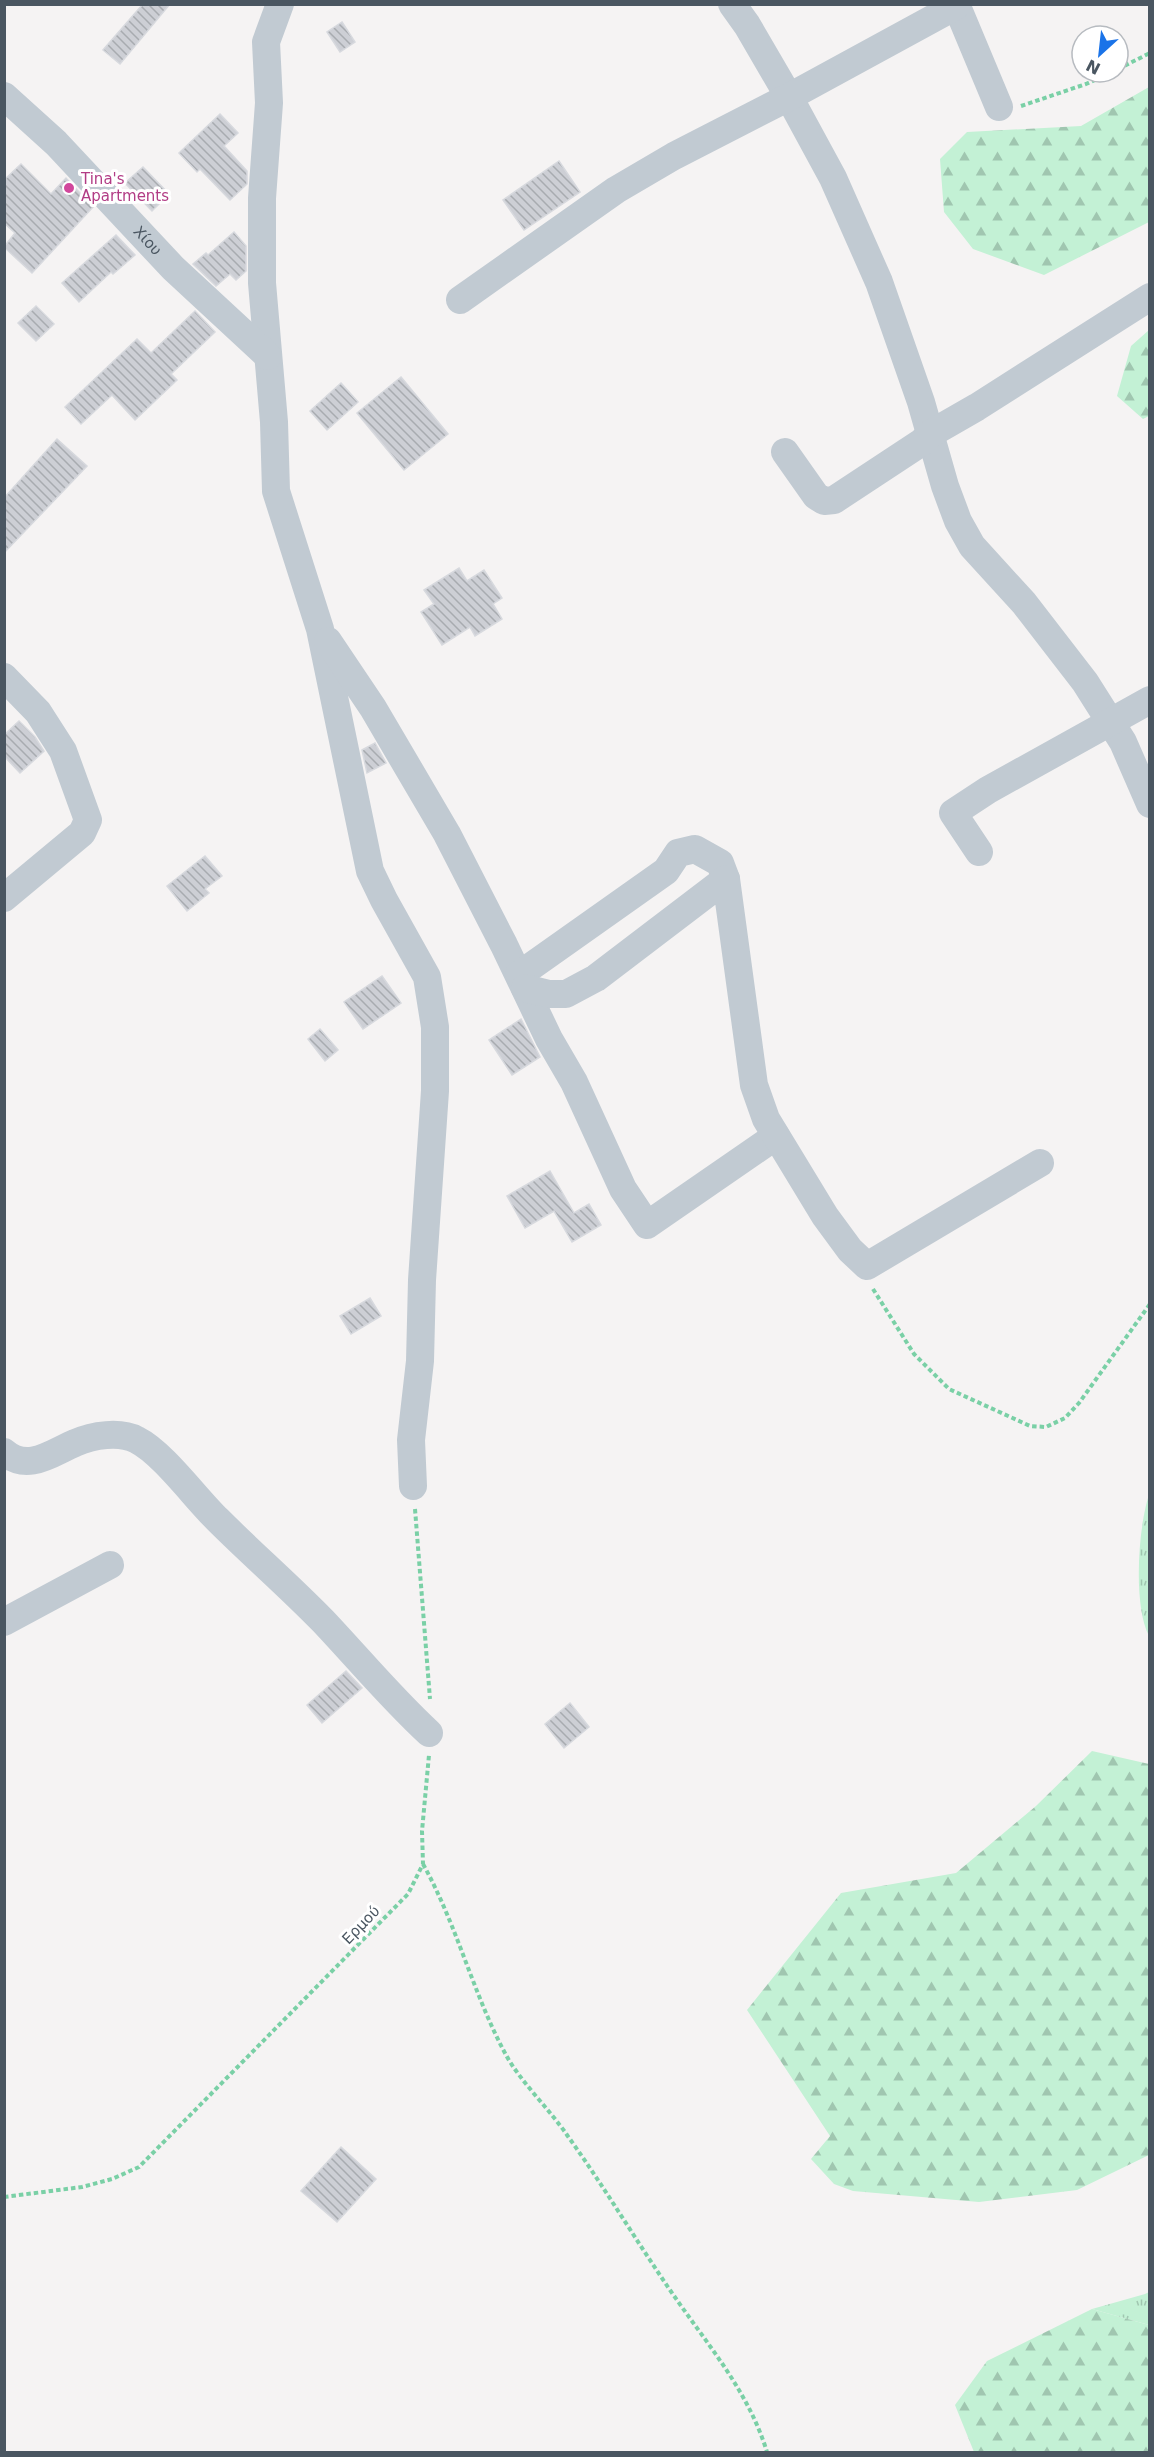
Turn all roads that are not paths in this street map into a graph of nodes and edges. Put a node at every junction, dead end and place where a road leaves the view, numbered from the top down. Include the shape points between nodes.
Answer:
1 (280, 4) edge
2 (732, 4) edge
3 (956, 5) edge
4 (4, 96) edge
5 (789, 97) junction
6 (999, 107) road end
7 (1149, 297) edge
8 (460, 300) dead end
9 (268, 356) junction
10 (930, 434) junction
11 (785, 452) dead end
12 (320, 629) junction
13 (5, 678) edge
14 (1149, 700) edge
15 (1110, 721) junction
16 (1149, 804) edge
17 (979, 852) dead end
18 (726, 879) junction
19 (4, 898) edge
20 (522, 981) junction
21 (776, 1136) junction
22 (1040, 1162) dead end
23 (4, 1452) edge
24 (413, 1486) road end
25 (110, 1565) dead end
26 (4, 1622) edge
27 (429, 1732) road end

1 - 9 street via 266,42 269,103 262,198 262,283
2 - 5 street
3 - 5 street
3 - 6 street
4 - 9 street, Χίου via 56,143 173,268
5 - 8 street via 616,190
5 - 10 street via 833,178 879,282
7 - 10 street
9 - 12 street via 276,491
10 - 11 street via 834,500 824,501 816,496
10 - 15 street via 958,521 972,546 1024,603
12 - 20 street via 373,708 447,834
12 - 24 street via 370,871 427,977 435,1027 420,1362 411,1440
13 - 19 street via 38,711 63,751 88,820 82,833
14 - 15 street
15 - 16 street via 1124,742
15 - 17 street via 953,813
18 - 20 street via 596,978 566,994 549,994
18 - 20 street via 720,863 695,849 678,853 666,871
18 - 21 street via 754,1085
20 - 21 street via 623,1189 647,1225
21 - 22 street via 825,1216 867,1266
23 - 27 street via 21,1460 38,1460 98,1436 136,1439 152,1450 321,1619
25 - 26 street

